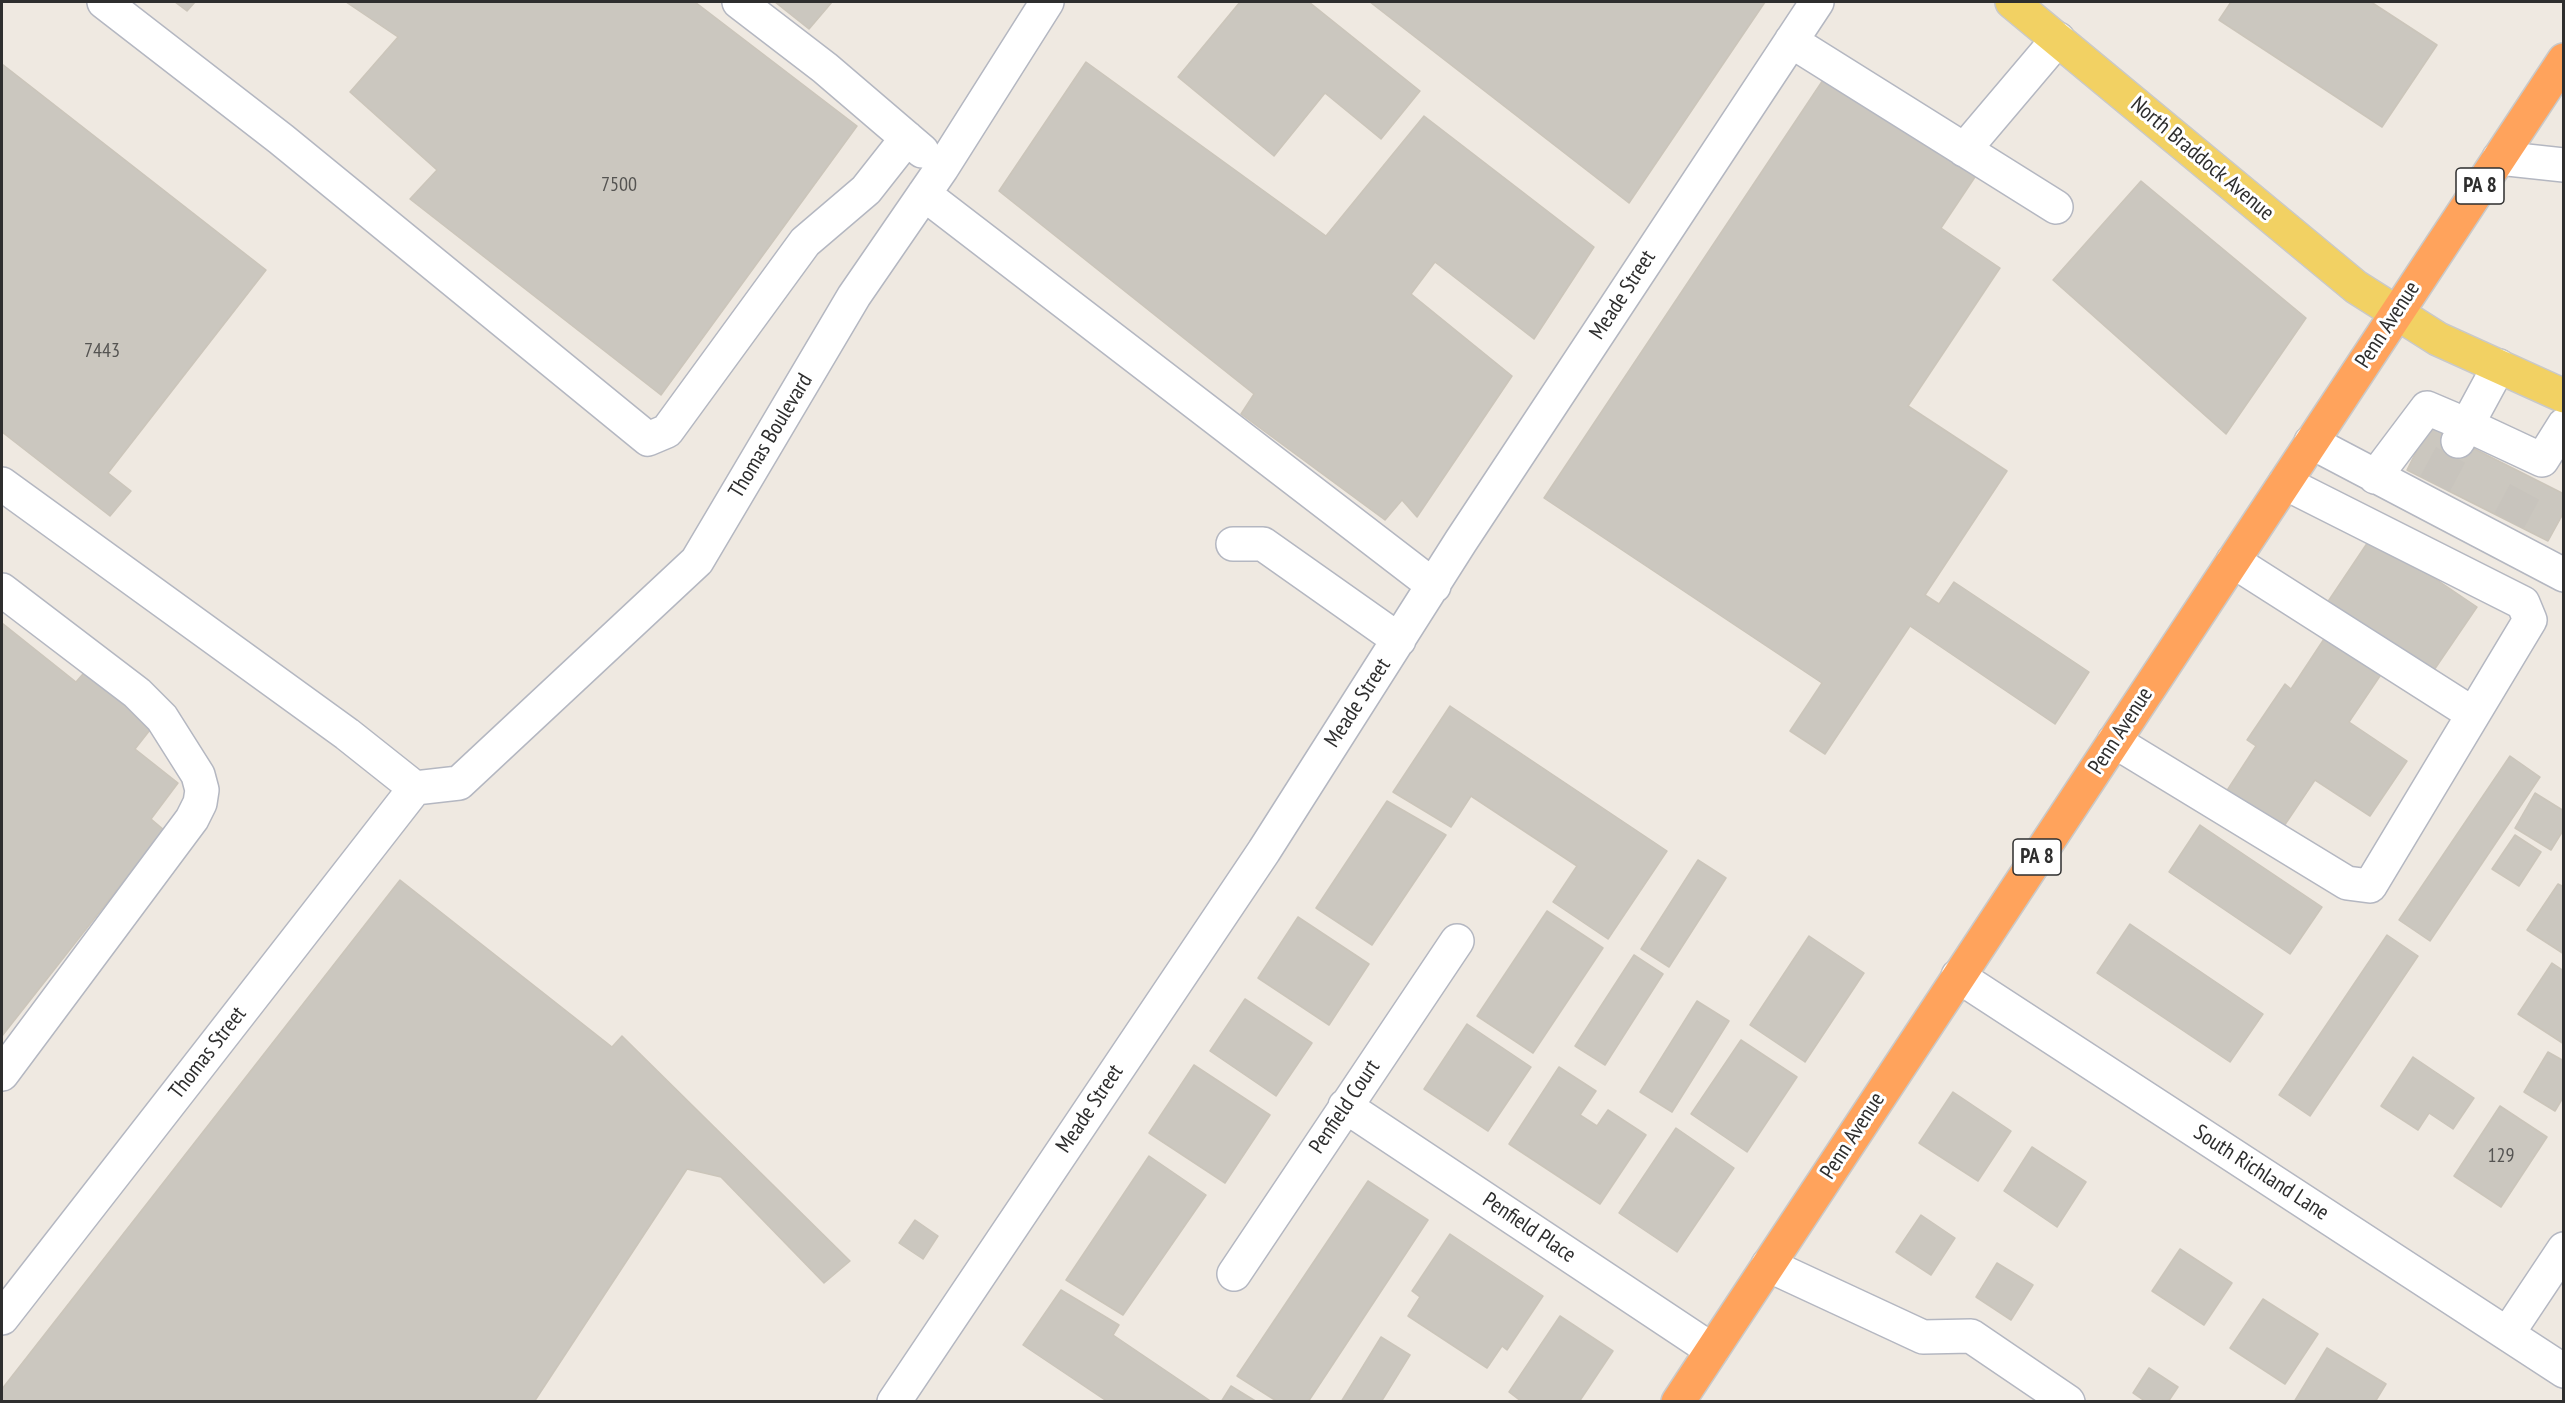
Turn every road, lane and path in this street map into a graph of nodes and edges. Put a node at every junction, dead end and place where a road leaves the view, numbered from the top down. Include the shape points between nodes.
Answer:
1 (104, 2) edge
2 (739, 2) edge
3 (1047, 2) edge
4 (1817, 2) edge
5 (2012, 2) edge
6 (2058, 39) junction
7 (1791, 41) junction
8 (2564, 60) edge
9 (907, 138) junction
10 (1964, 150) junction
11 (2499, 158) junction
12 (2564, 165) edge
13 (933, 181) junction
14 (2056, 207) dead end
15 (2395, 312) junction
16 (2499, 366) junction
17 (2564, 396) edge
18 (2564, 425) edge
19 (2463, 433) junction
20 (2311, 442) junction
21 (2546, 470) edge
22 (2374, 477) junction
23 (2285, 483) junction
24 (2, 484) edge
25 (1233, 544) dead end
26 (2233, 561) junction
27 (2564, 575) edge
28 (1434, 586) junction
29 (2, 590) edge
30 (1399, 640) junction
31 (2473, 714) junction
32 (2114, 741) junction
33 (415, 788) junction
34 (1457, 941) dead end
35 (1958, 976) junction
36 (2, 1074) edge
37 (1345, 1106) junction
38 (2564, 1249) edge
39 (1768, 1264) junction
40 (1234, 1274) dead end
41 (2, 1318) edge
42 (2508, 1333) junction
43 (1712, 1350) junction
44 (2564, 1371) edge
45 (894, 1401) edge
46 (1678, 1401) edge
47 (2068, 1401) edge

1 - 9 street via 281,139 648,440 667,431 805,242 866,190
2 - 9 street
3 - 13 street, Thomas Boulevard
4 - 7 street, Meade Street
5 - 6 main road, North Braddock Avenue
6 - 10 street
6 - 15 main road, North Braddock Avenue via 2356,287
7 - 10 street
7 - 28 street, Meade Street
8 - 11 highway, Penn Avenue / PA 8
9 - 13 street
10 - 14 street
11 - 12 street
11 - 15 highway, Penn Avenue / PA 8
13 - 28 street
13 - 33 street, Thomas Boulevard via 854,296 697,561 459,783
15 - 16 main road, North Braddock Avenue via 2438,339
15 - 20 highway, Penn Avenue / PA 8
16 - 17 main road, North Braddock Avenue
16 - 19 street
18 - 21 street
19 - 21 street
19 - 22 street via 2427,408
20 - 22 street
20 - 23 highway, Penn Avenue / PA 8
22 - 27 street via 2429,493 2503,531
23 - 26 highway, Penn Avenue / PA 8
23 - 31 street via 2523,603 2530,620
24 - 33 street
25 - 30 street via 1263,544
26 - 31 street
26 - 32 highway, Penn Avenue / PA 8
28 - 30 street, Meade Street
29 - 36 street via 137,693 162,718 198,775 202,790 192,819
30 - 45 street, Meade Street via 1264,851
31 - 32 street via 2370,886 2347,883
32 - 35 highway, Penn Avenue / PA 8
33 - 41 street, Thomas Street
34 - 37 street, Penfield Court
35 - 39 highway, Penn Avenue / PA 8
35 - 42 street, South Richland Lane
37 - 40 street, Penfield Court
37 - 43 street, Penfield Place
38 - 42 street
39 - 43 highway, Penn Avenue / PA 8
39 - 47 street via 1923,1336 1971,1336
42 - 44 street, South Richland Lane
43 - 46 highway, Penn Avenue / PA 8

